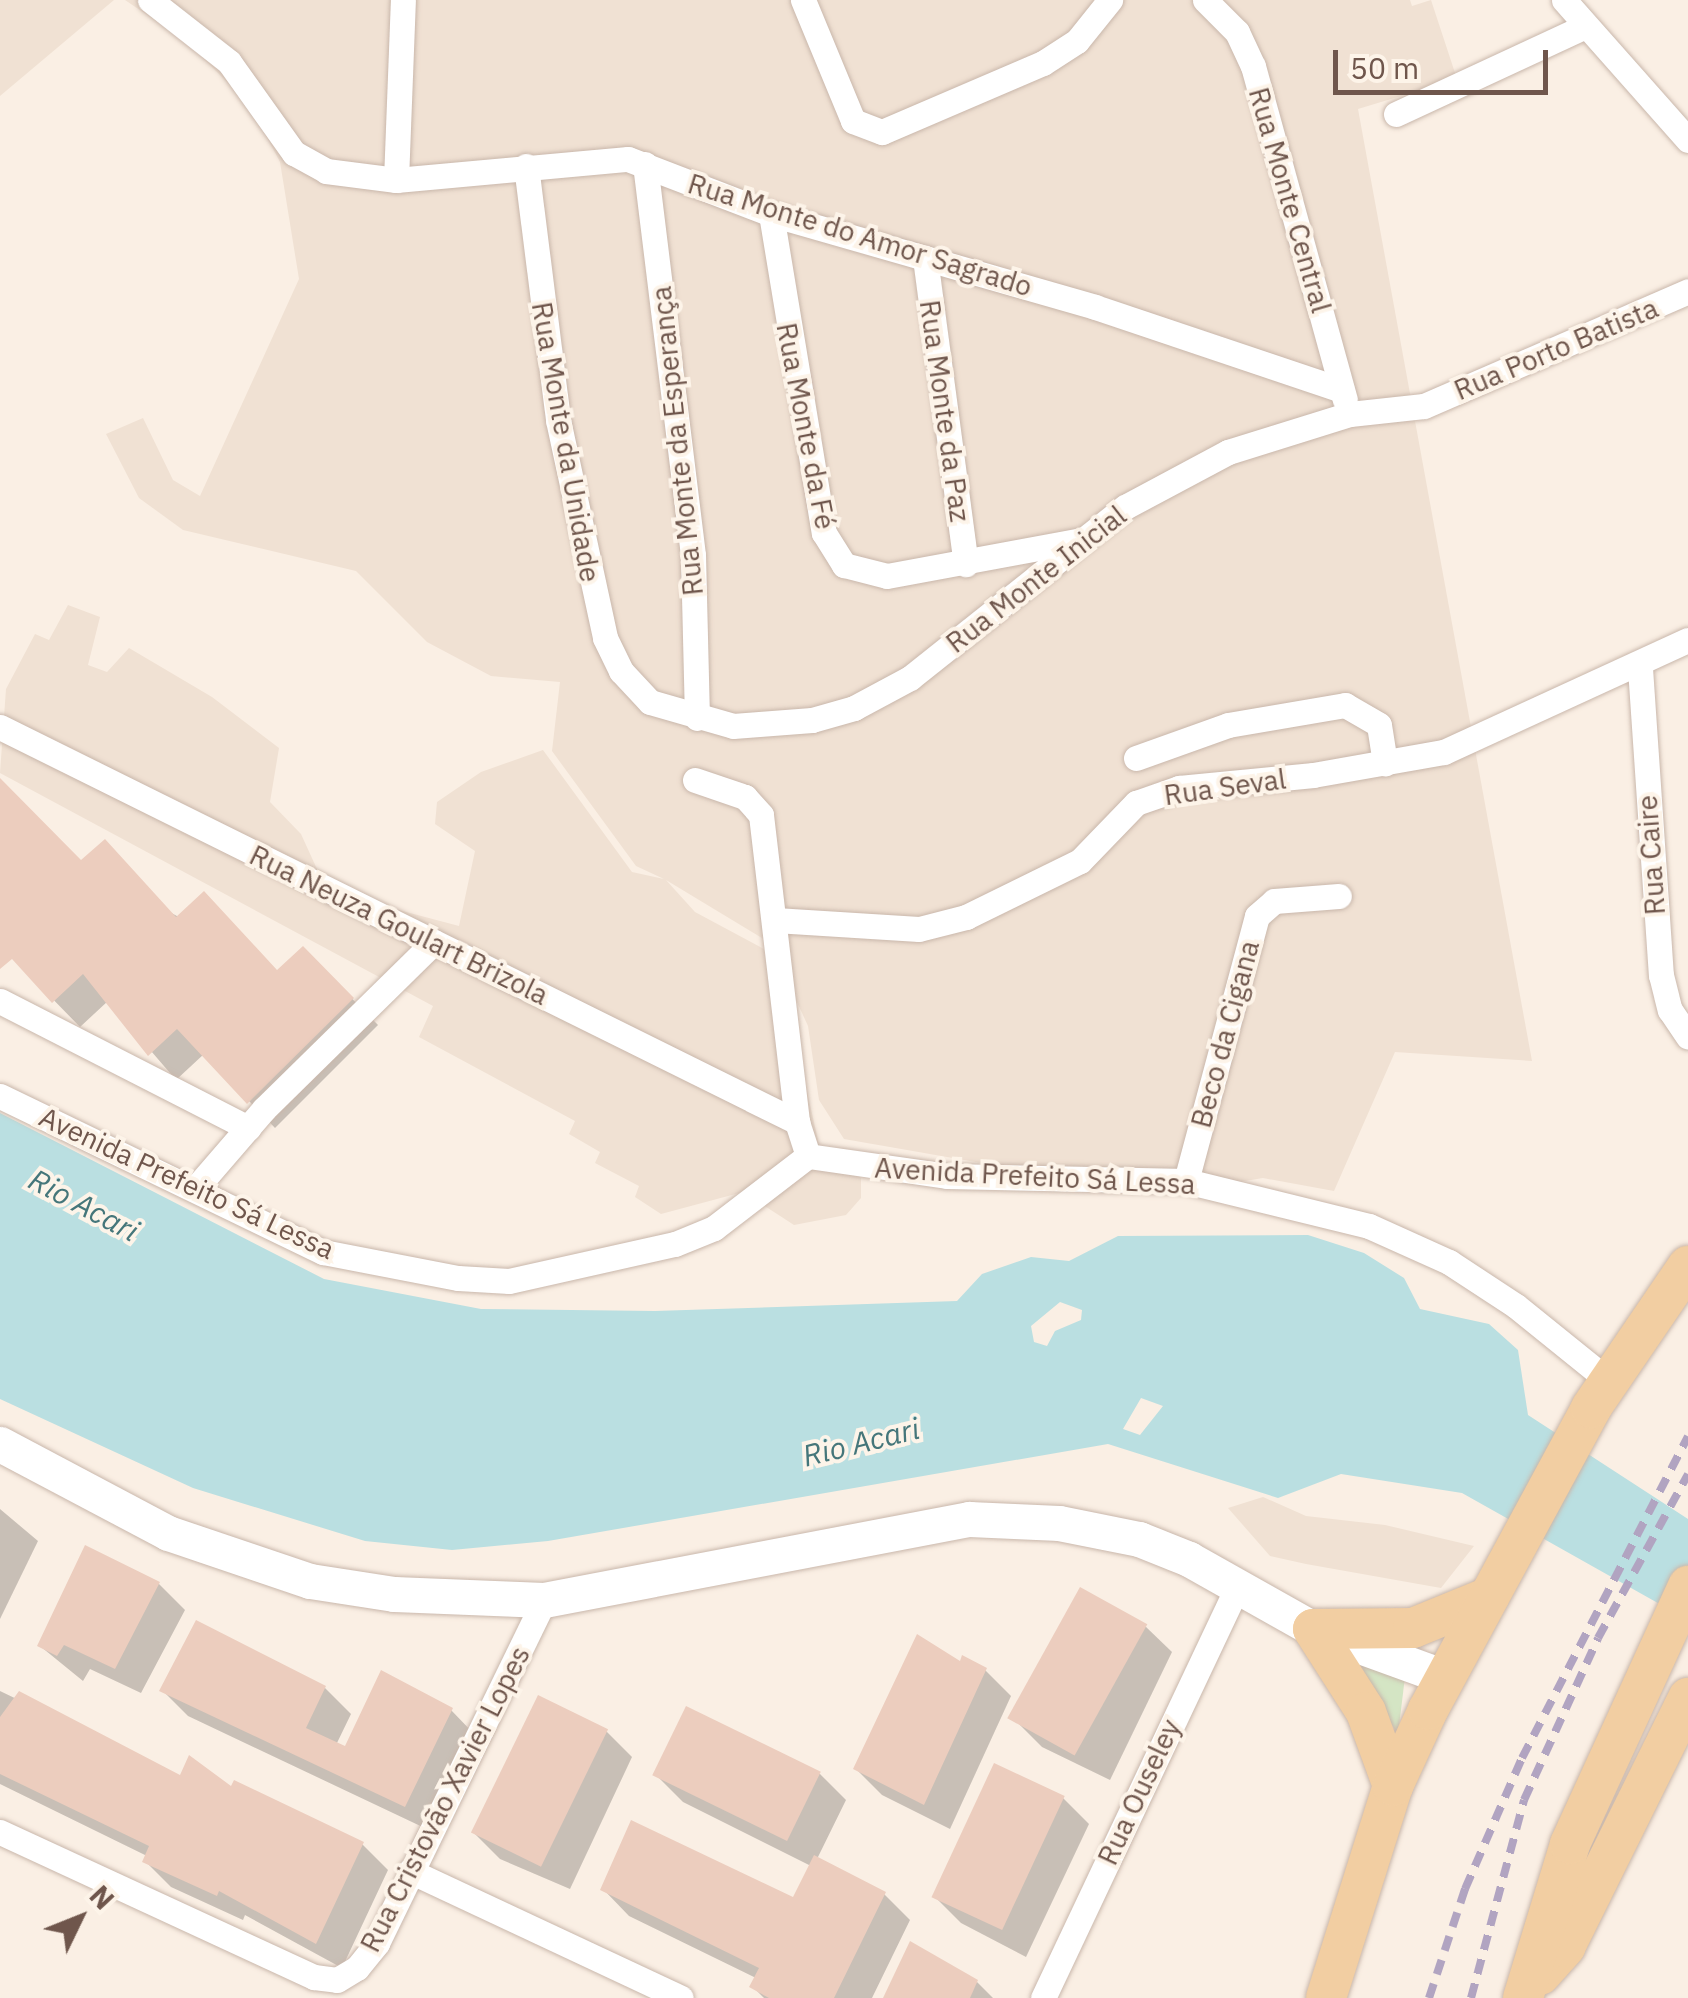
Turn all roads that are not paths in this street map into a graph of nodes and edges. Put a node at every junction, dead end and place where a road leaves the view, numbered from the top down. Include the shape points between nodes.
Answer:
1 (150, 0) edge
2 (403, 0) edge
3 (803, 0) edge
4 (1110, 0) edge
5 (1205, 0) edge
6 (1564, 0) edge
7 (1586, 26) junction
8 (1396, 114) dead end
9 (1688, 140) edge
10 (645, 164) junction
11 (526, 166) junction
12 (396, 180) junction
13 (771, 214) junction
14 (925, 258) junction
15 (1688, 292) edge
16 (1346, 402) junction
17 (1424, 406) joint
18 (1088, 539) junction
19 (966, 564) junction
20 (1688, 640) edge
21 (1640, 668) junction
22 (650, 702) joint
23 (697, 718) junction
24 (0, 728) edge
25 (1136, 758) dead end
26 (1385, 764) junction
27 (695, 780) dead end
28 (1339, 896) dead end
29 (775, 920) junction
30 (434, 942) junction
31 (0, 1001) edge
32 (1688, 1037) edge
33 (0, 1096) edge
34 (798, 1122) junction
35 (248, 1128) junction
36 (808, 1156) junction
37 (1186, 1180) junction
38 (196, 1189) junction
39 (1688, 1266) edge
40 (1600, 1395) junction
41 (0, 1444) edge
42 (1497, 1583) junction
43 (1237, 1586) junction
44 (1688, 1586) edge
45 (544, 1600) junction
46 (1313, 1629) junction
47 (1445, 1677) junction
48 (1688, 1698) edge
49 (1393, 1786) junction
50 (0, 1832) edge
51 (410, 1870) junction
52 (1524, 1995) edge
53 (681, 1998) edge
54 (1043, 1998) edge
55 (1326, 1998) edge

1 - 12 street, Rua Monte do Amor Sagrado via 230,62 294,153 310,165
2 - 12 street
3 - 4 street via 853,120 882,132 1042,63 1076,41
5 - 16 street, Rua Monte Central via 1237,32 1253,66
6 - 7 street
7 - 8 street
7 - 9 street
10 - 11 street, Rua Monte do Amor Sagrado via 628,159
10 - 13 street, Rua Monte do Amor Sagrado
10 - 23 street, Rua Monte da Esperança via 692,555
11 - 12 street, Rua Monte do Amor Sagrado
11 - 22 street, Rua Monte da Unidade via 558,420 593,596 620,671
13 - 14 street, Rua Monte do Amor Sagrado
13 - 19 street, Rua Monte da Fé via 830,548 844,565 865,574
14 - 16 street, Rua Monte do Amor Sagrado
14 - 19 street, Rua Monte da Paz
15 - 17 street, Rua Porto Batista
16 - 17 street, Rua Monte Inicial
16 - 18 street, Rua Monte Inicial via 1163,482
18 - 19 street, Rua Monte da Fé
18 - 23 street, Rua Monte Inicial via 910,678 854,708 776,726
20 - 21 street, Rua Seval
21 - 26 street, Rua Seval via 1444,752
21 - 32 street, Rua Caire via 1661,976 1670,1010
22 - 23 street, Rua Monte Inicial
24 - 30 street, Rua Neuza Goulart Brizola
25 - 26 street via 1228,725 1345,705 1380,725
26 - 29 street, Rua Seval via 1179,788 1136,804 1080,860 966,917 919,929
27 - 29 street via 746,797 758,808
28 - 37 street, Beco da Cigana via 1274,900 1257,916
29 - 34 street
30 - 34 street, Rua Neuza Goulart Brizola
30 - 35 street
31 - 35 street
33 - 38 street, Avenida Prefeito Sá Lessa
34 - 36 street
35 - 38 street
36 - 37 street, Avenida Prefeito Sá Lessa via 947,1176
36 - 38 street, Avenida Prefeito Sá Lessa via 714,1228 688,1239 509,1281 380,1266 323,1252
37 - 40 street, Avenida Prefeito Sá Lessa via 1368,1226 1449,1262 1516,1306
39 - 40 main road
40 - 42 main road
41 - 45 street via 168,1533 310,1580 394,1594
42 - 46 main road via 1413,1628
42 - 47 main road
43 - 45 street via 1138,1539 1060,1523 968,1519
43 - 46 street
43 - 54 street, Rua Ouseley
44 - 52 main road via 1570,1844
45 - 51 street, Rua Cristovão Xavier Lopes
46 - 47 street
46 - 49 main road via 1366,1712
47 - 49 main road
48 - 52 main road via 1565,1948
49 - 55 main road
50 - 51 street, Rua Cristovão Xavier Lopes via 314,1977 337,1980 357,1968 376,1942
51 - 53 street

